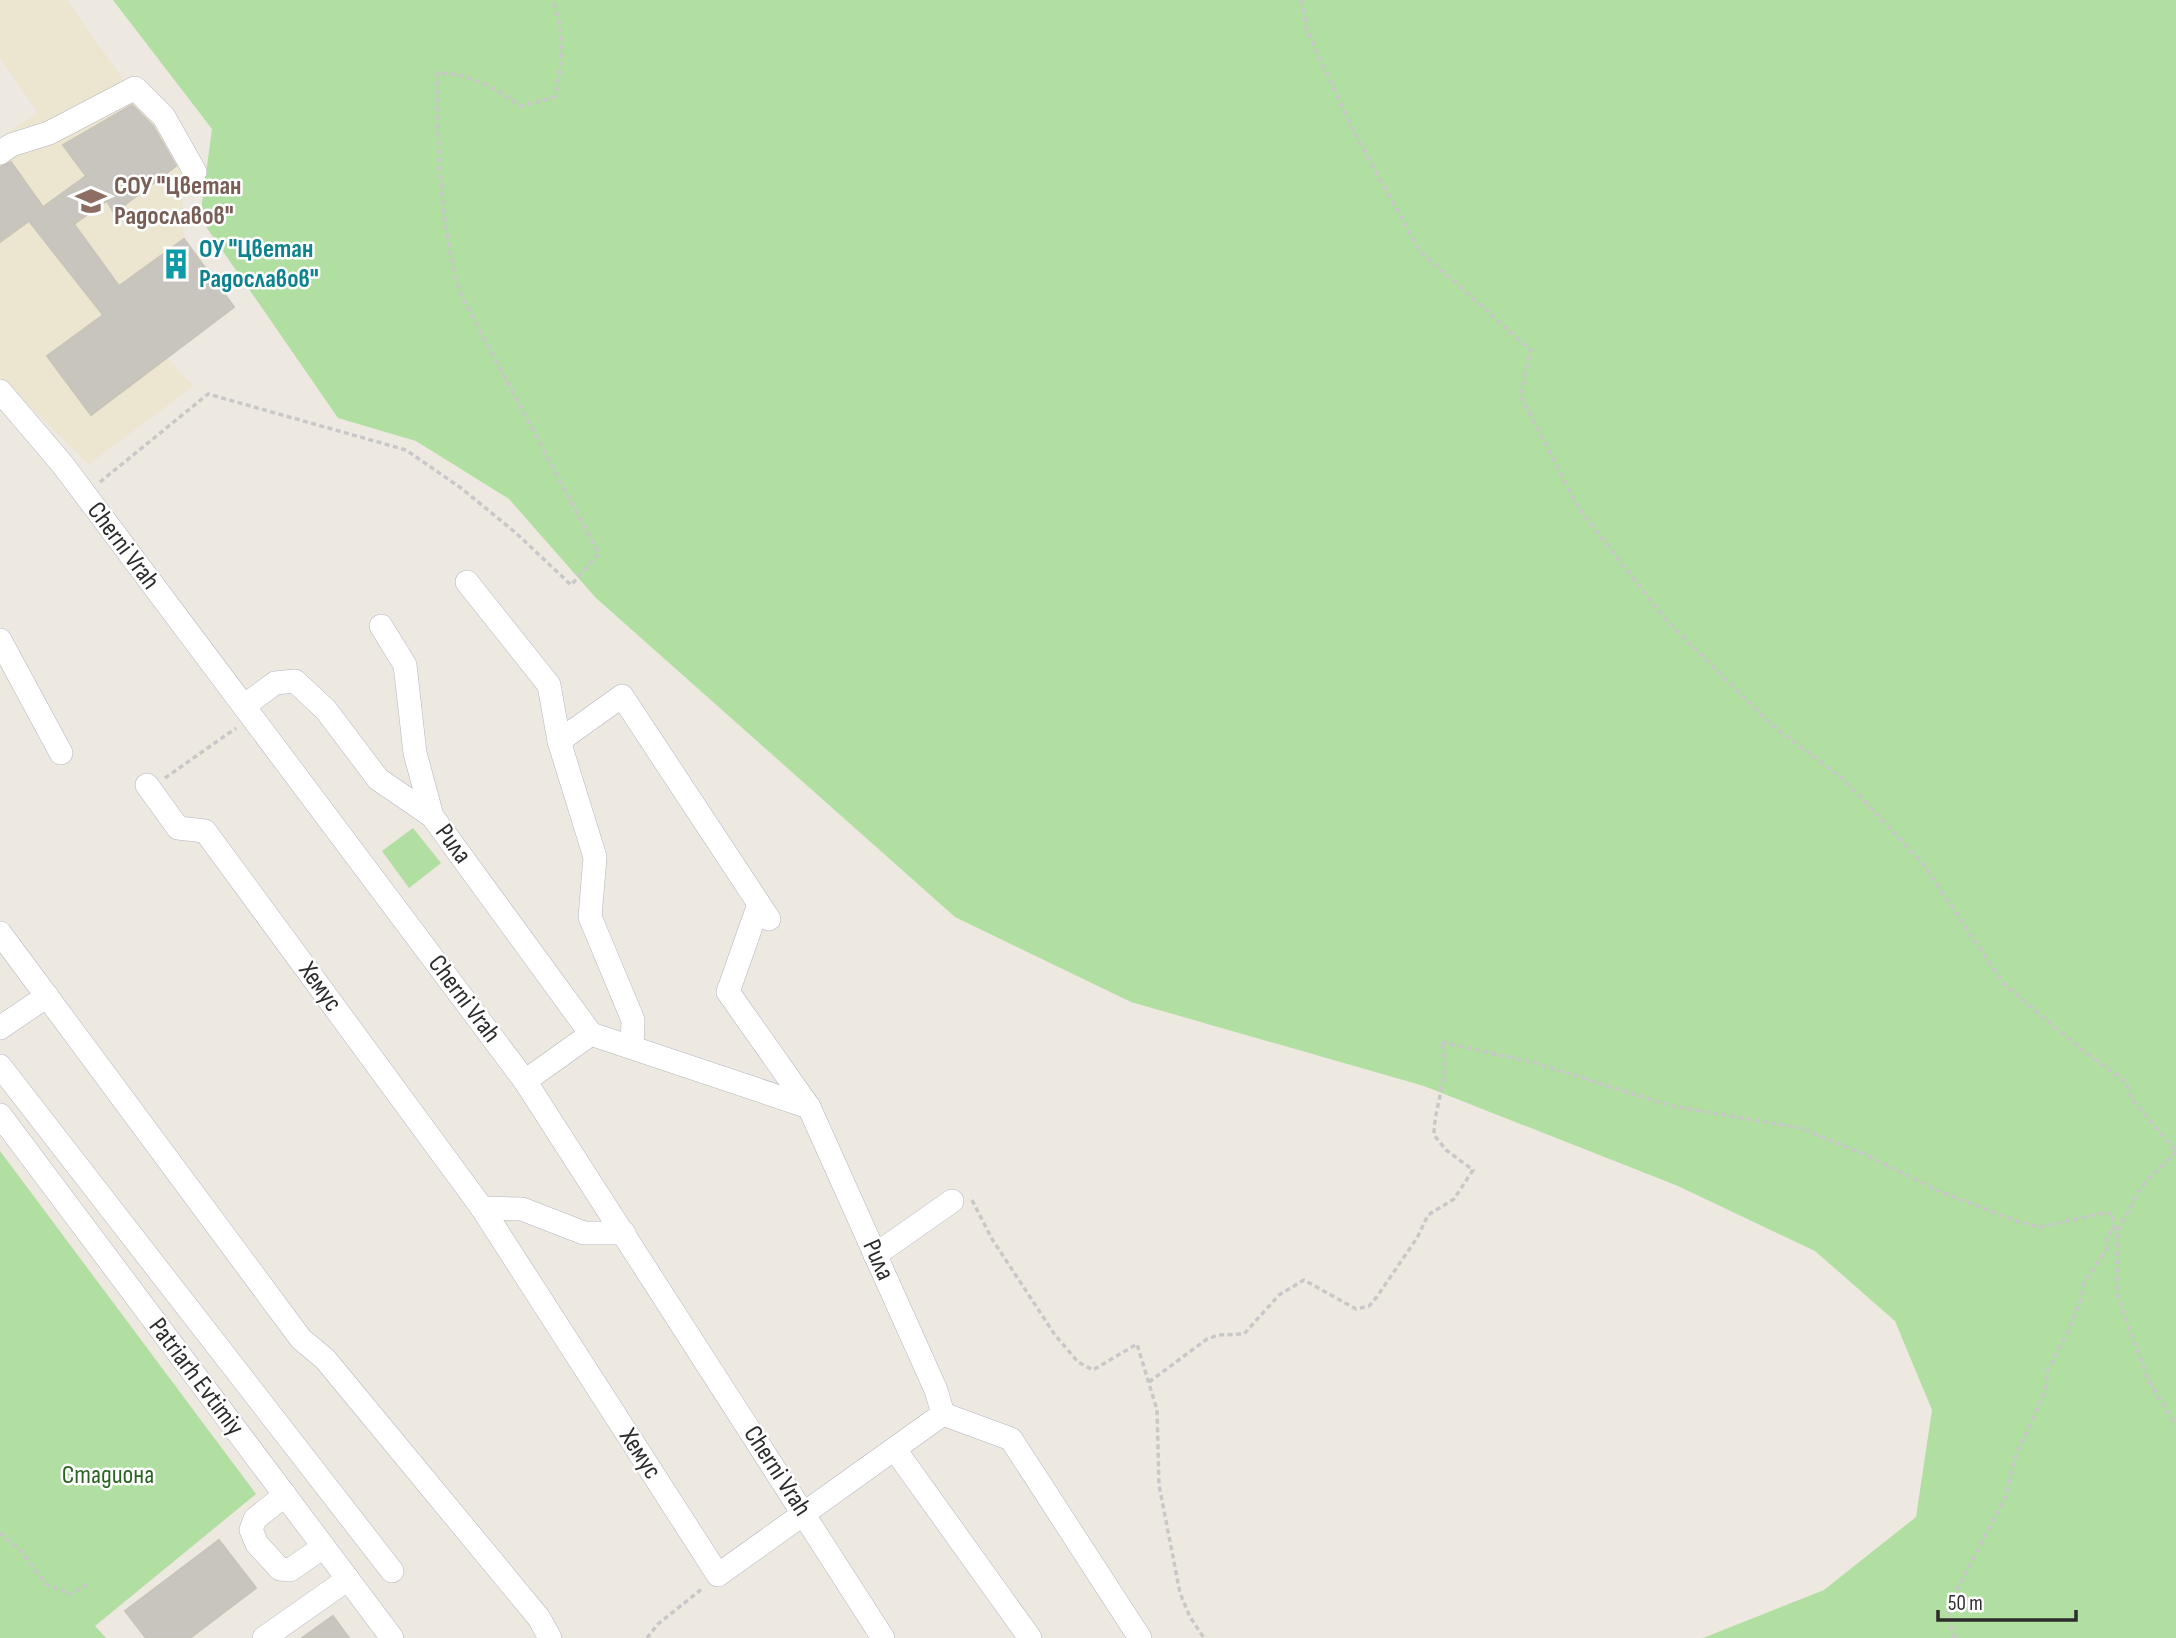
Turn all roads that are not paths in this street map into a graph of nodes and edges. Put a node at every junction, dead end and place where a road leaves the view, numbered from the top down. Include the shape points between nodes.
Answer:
1 (0, 153) edge
2 (195, 172) dead end
3 (0, 391) edge
4 (23, 419) junction
5 (0, 425) edge
6 (467, 582) dead end
7 (381, 626) dead end
8 (0, 640) edge
9 (248, 712) junction
10 (559, 741) junction
11 (61, 753) dead end
12 (148, 787) road end
13 (432, 816) junction
14 (0, 933) edge
15 (47, 996) junction
16 (0, 1028) edge
17 (591, 1034) junction
18 (632, 1047) junction
19 (0, 1066) edge
20 (525, 1081) junction
21 (809, 1107) junction
22 (0, 1115) edge
23 (952, 1201) road end
24 (482, 1208) junction
25 (624, 1233) junction
26 (875, 1255) junction
27 (943, 1415) junction
28 (896, 1451) junction
29 (285, 1495) junction
30 (805, 1515) junction
31 (323, 1547) junction
32 (392, 1571) dead end
33 (348, 1579) junction
34 (264, 1638) edge
35 (392, 1638) edge
36 (550, 1638) edge
37 (883, 1638) edge
38 (1030, 1638) edge
39 (1140, 1638) edge

1 - 2 street via 135,88 164,117
3 - 4 street, Cherni Vrah
4 - 5 street
4 - 9 street, Cherni Vrah
6 - 10 street via 549,685
7 - 13 street, Рила via 405,666 415,753
8 - 11 street
9 - 13 street via 275,683 295,681 326,710 378,779
9 - 20 street, Cherni Vrah
10 - 18 street via 595,857 590,916 633,1020
10 - 21 street, Рила via 622,696 764,911 728,992
12 - 24 street, Хемус via 178,828 205,831
13 - 17 street, Рила
14 - 15 street
15 - 16 street
15 - 36 street via 301,1339 326,1359 539,1618
17 - 18 street
17 - 20 street
18 - 21 street
19 - 32 street
20 - 25 street, Cherni Vrah
21 - 26 street, Рила
22 - 29 street, Patriarh Evtimiy
23 - 26 street
24 - 25 street via 522,1209 584,1233
24 - 30 street, Хемус via 718,1575
25 - 30 street, Cherni Vrah
26 - 27 street, Рила
27 - 28 street
27 - 39 street via 1011,1439
28 - 30 street
28 - 38 street
29 - 31 street, Patriarh Evtimiy
29 - 31 street via 256,1519 251,1530 257,1544 280,1569 290,1570
30 - 37 street, Cherni Vrah
31 - 33 street, Patriarh Evtimiy
33 - 34 street
33 - 35 street, Patriarh Evtimiy

